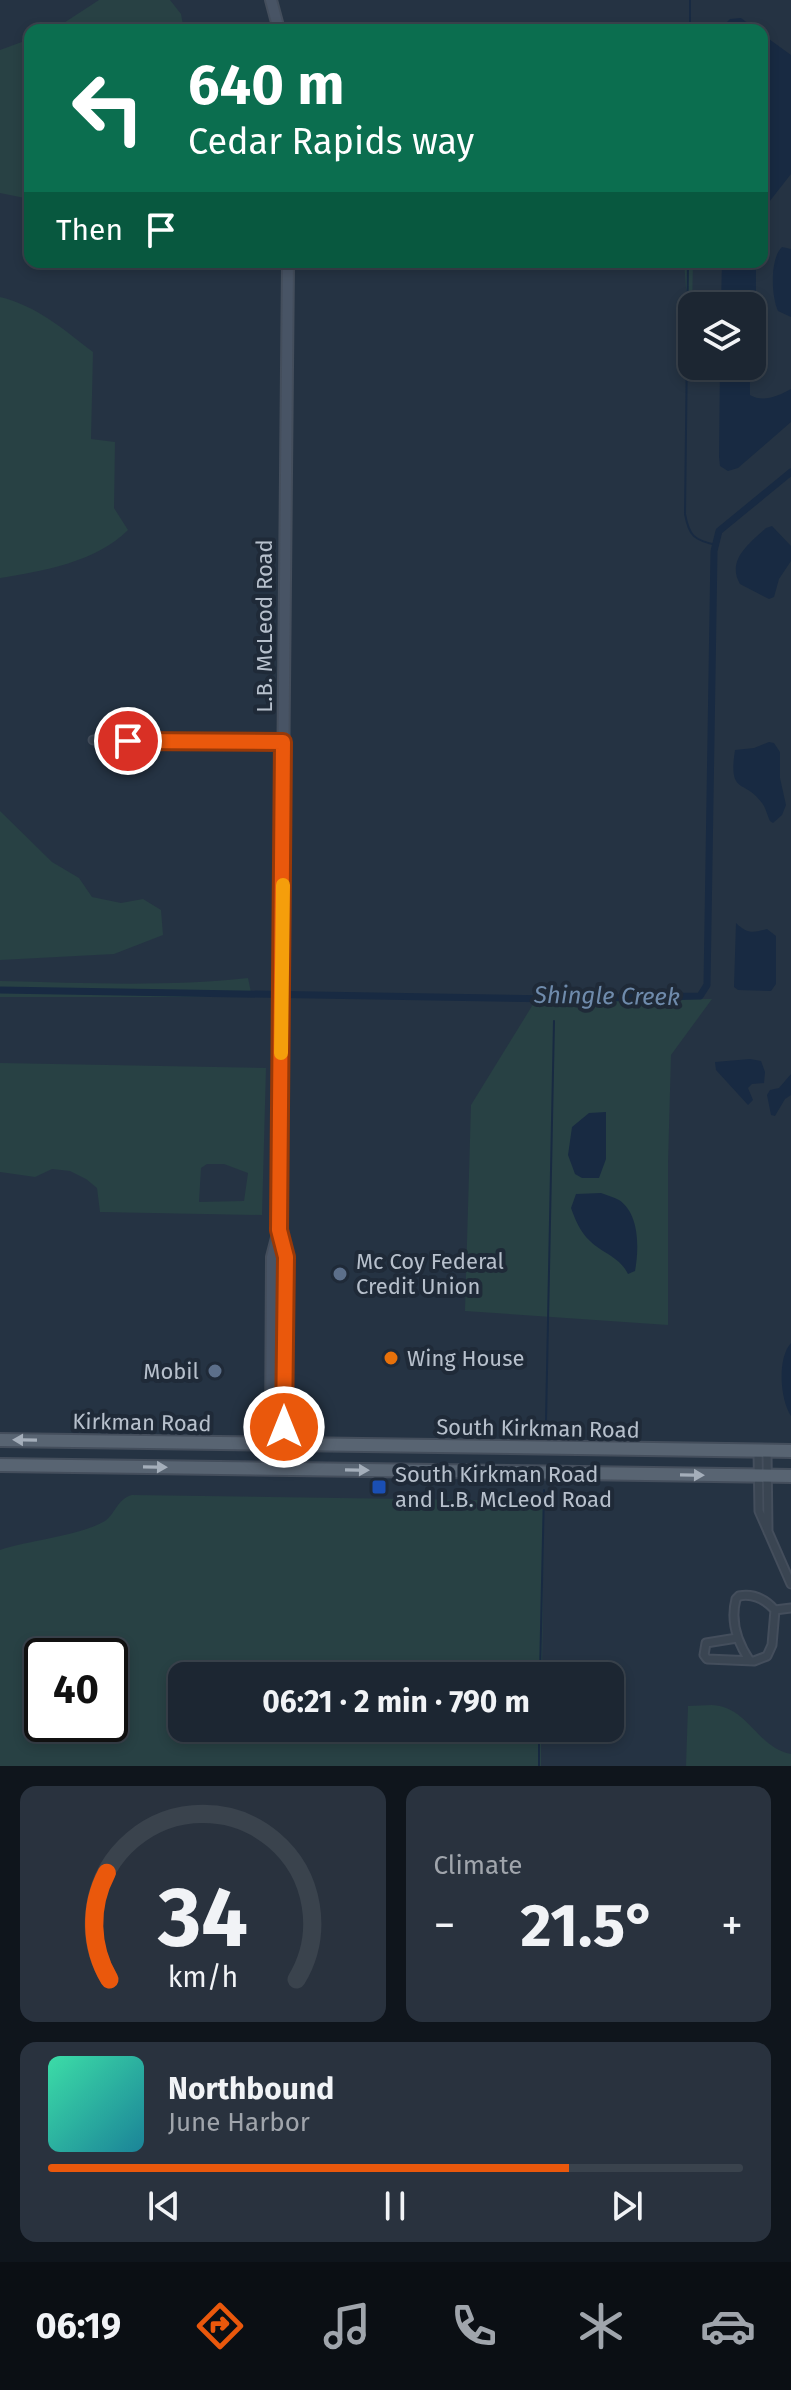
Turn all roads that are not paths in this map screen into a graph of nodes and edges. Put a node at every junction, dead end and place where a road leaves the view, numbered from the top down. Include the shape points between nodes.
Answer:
1 (275, 1) edge
2 (278, 24) edge
3 (288, 268) edge
4 (93, 740) dead end
5 (283, 742) junction
6 (0, 1440) edge
7 (277, 1444) junction
8 (763, 1451) junction
9 (791, 1451) edge
10 (0, 1465) edge
11 (279, 1469) junction
12 (764, 1476) junction
13 (791, 1476) edge
14 (791, 1584) edge
15 (791, 1608) edge
16 (775, 1610) junction
17 (737, 1638) junction
18 (750, 1661) junction

1 - 2 street
3 - 5 street, L.B. McLeod Road
4 - 5 street
5 - 7 street, L.B. McLeod Road via 279,1230 286,1257
7 -> 6 main road, Kirkman Road
7 - 8 main road, South Kirkman Road
7 - 11 street, L.B. McLeod Road
8 - 9 main road, South Kirkman Road
8 - 12 street
10 -> 11 main road, Kirkman Road
11 -> 12 main road, South Kirkman Road
12 - 13 main road, South Kirkman Road
12 - 14 street via 759,1511
15 - 16 street
16 - 17 street via 763,1599 739,1596 734,1604
16 - 18 street via 767,1656
17 - 18 street
17 - 18 street via 706,1643 704,1655

